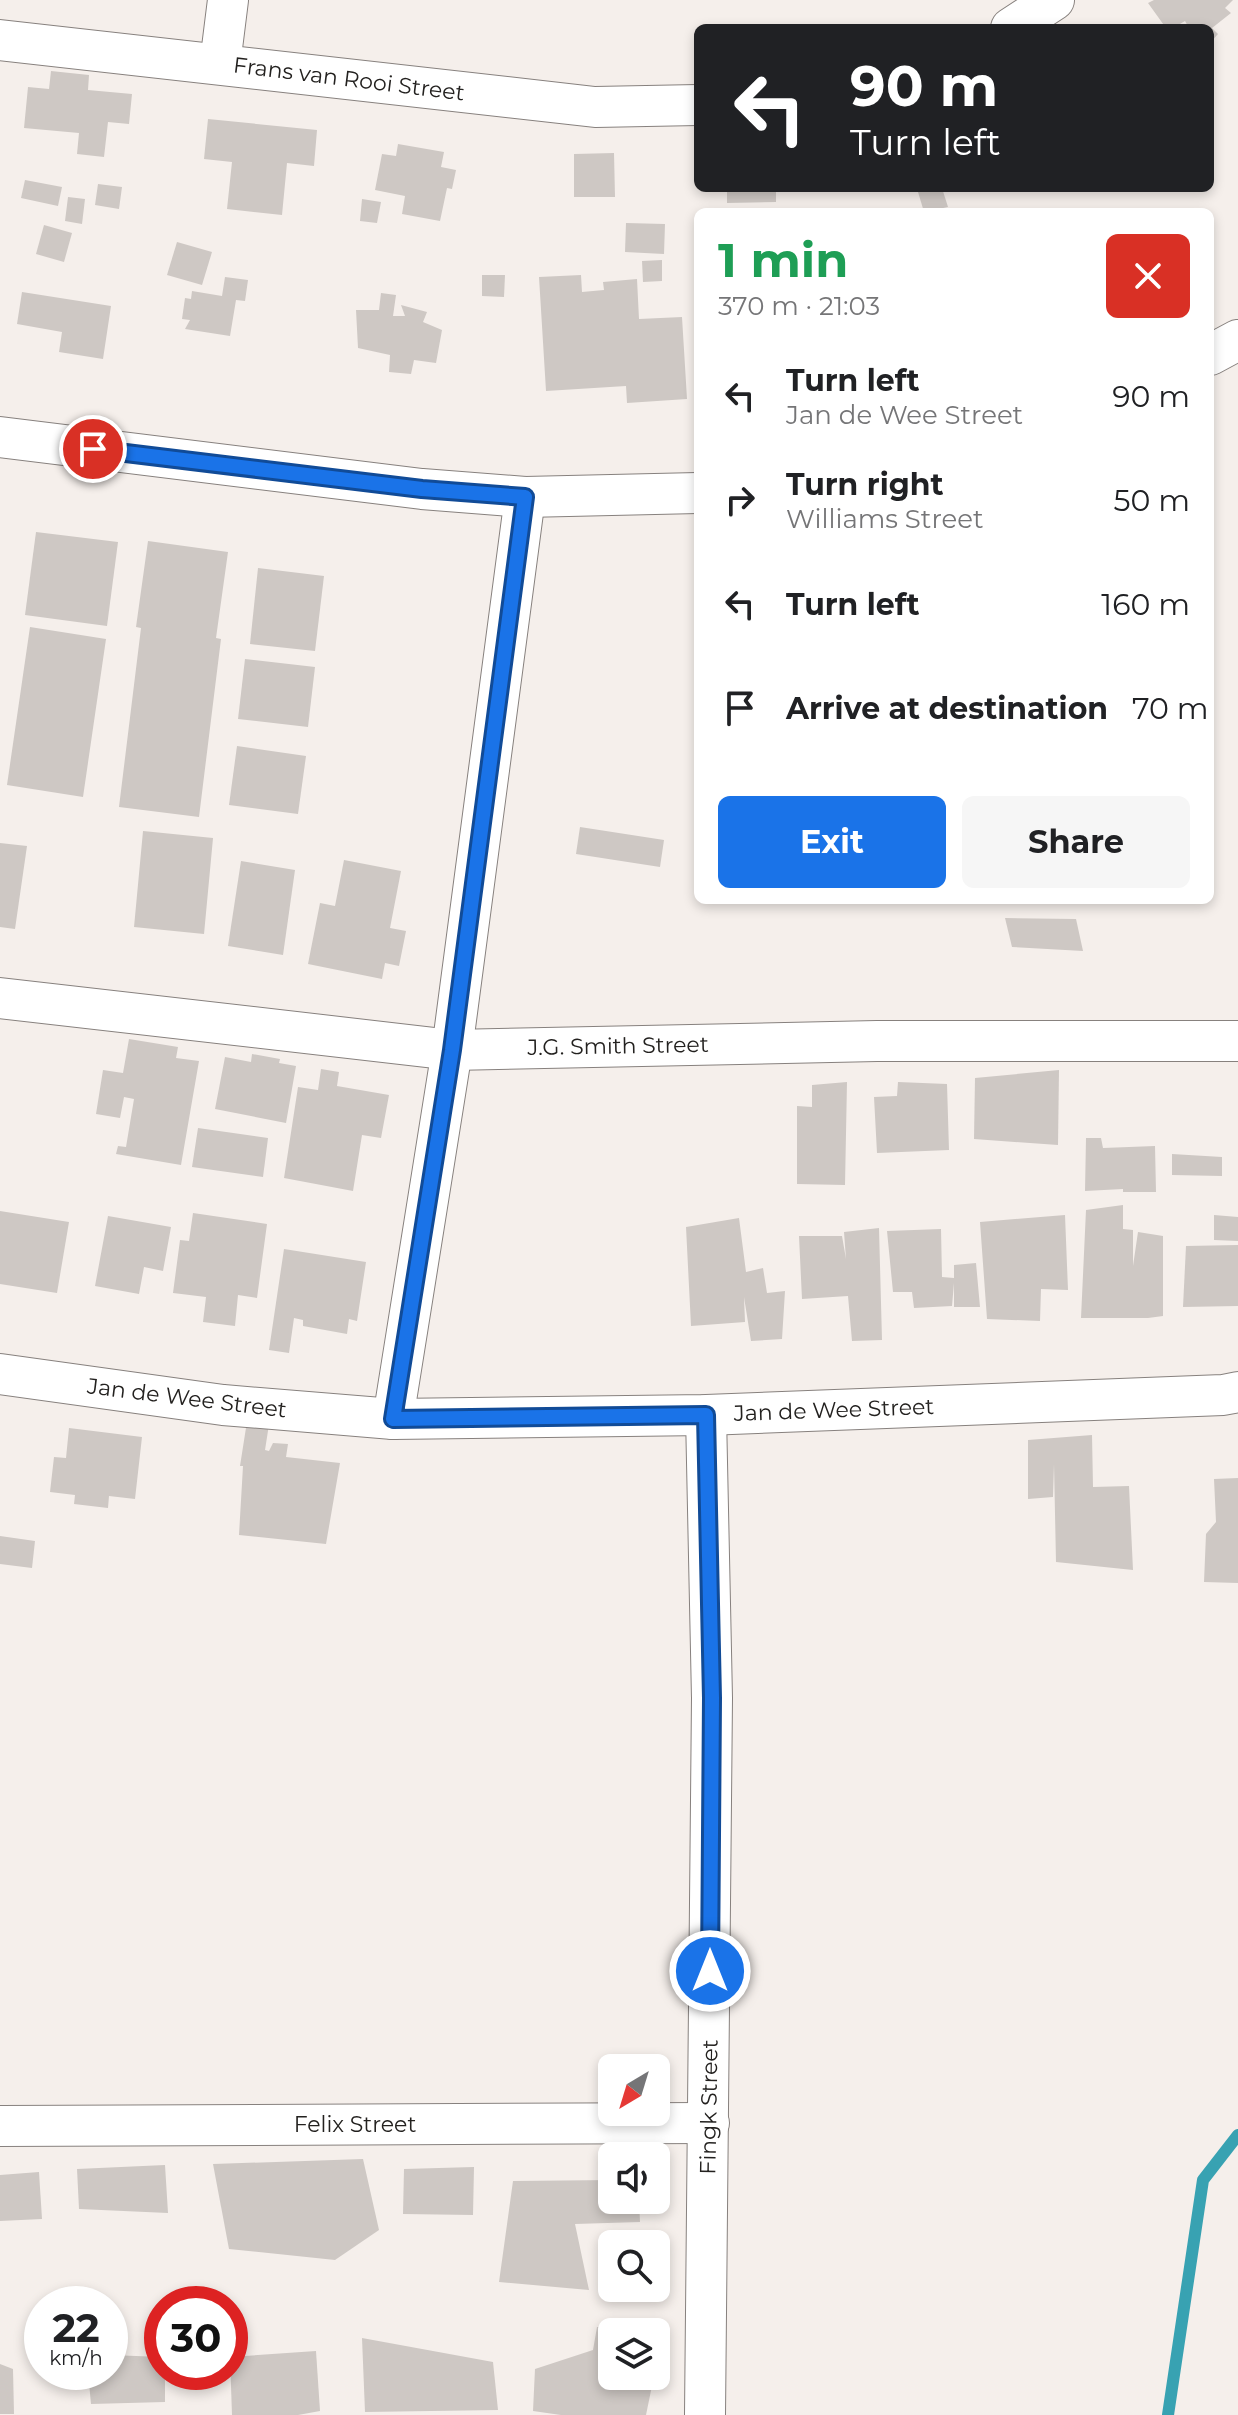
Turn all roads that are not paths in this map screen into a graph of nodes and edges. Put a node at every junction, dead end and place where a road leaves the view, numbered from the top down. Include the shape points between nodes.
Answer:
1 (228, 0) edge
2 (1054, 0) edge
3 (1017, 24) edge
4 (0, 40) edge
5 (220, 64) junction
6 (694, 105) edge
7 (1238, 340) edge
8 (1214, 353) edge
9 (0, 437) edge
10 (694, 493) edge
11 (525, 497) junction
12 (0, 998) edge
13 (1238, 1041) edge
14 (452, 1050) junction
15 (0, 1374) edge
16 (1238, 1392) edge
17 (706, 1415) junction
18 (393, 1419) junction
19 (709, 2123) junction
20 (0, 2126) edge
21 (705, 2415) edge

1 - 5 street
2 - 3 street
4 - 5 street, Frans van Rooi Street
5 - 6 street, Frans van Rooi Street via 595,107
7 - 8 street
9 - 11 street
10 - 11 street
11 - 14 street
12 - 14 street, J.G. Smith Street
13 - 14 street, J.G. Smith Street via 877,1041
14 - 18 street
15 - 18 street, Jan de Wee Street via 223,1405
16 - 17 street, Jan de Wee Street
17 - 18 street, Jan de Wee Street
17 - 19 street, Fingk Street via 712,1698
19 - 20 street, Felix Street
19 - 21 street, Fingk Street

